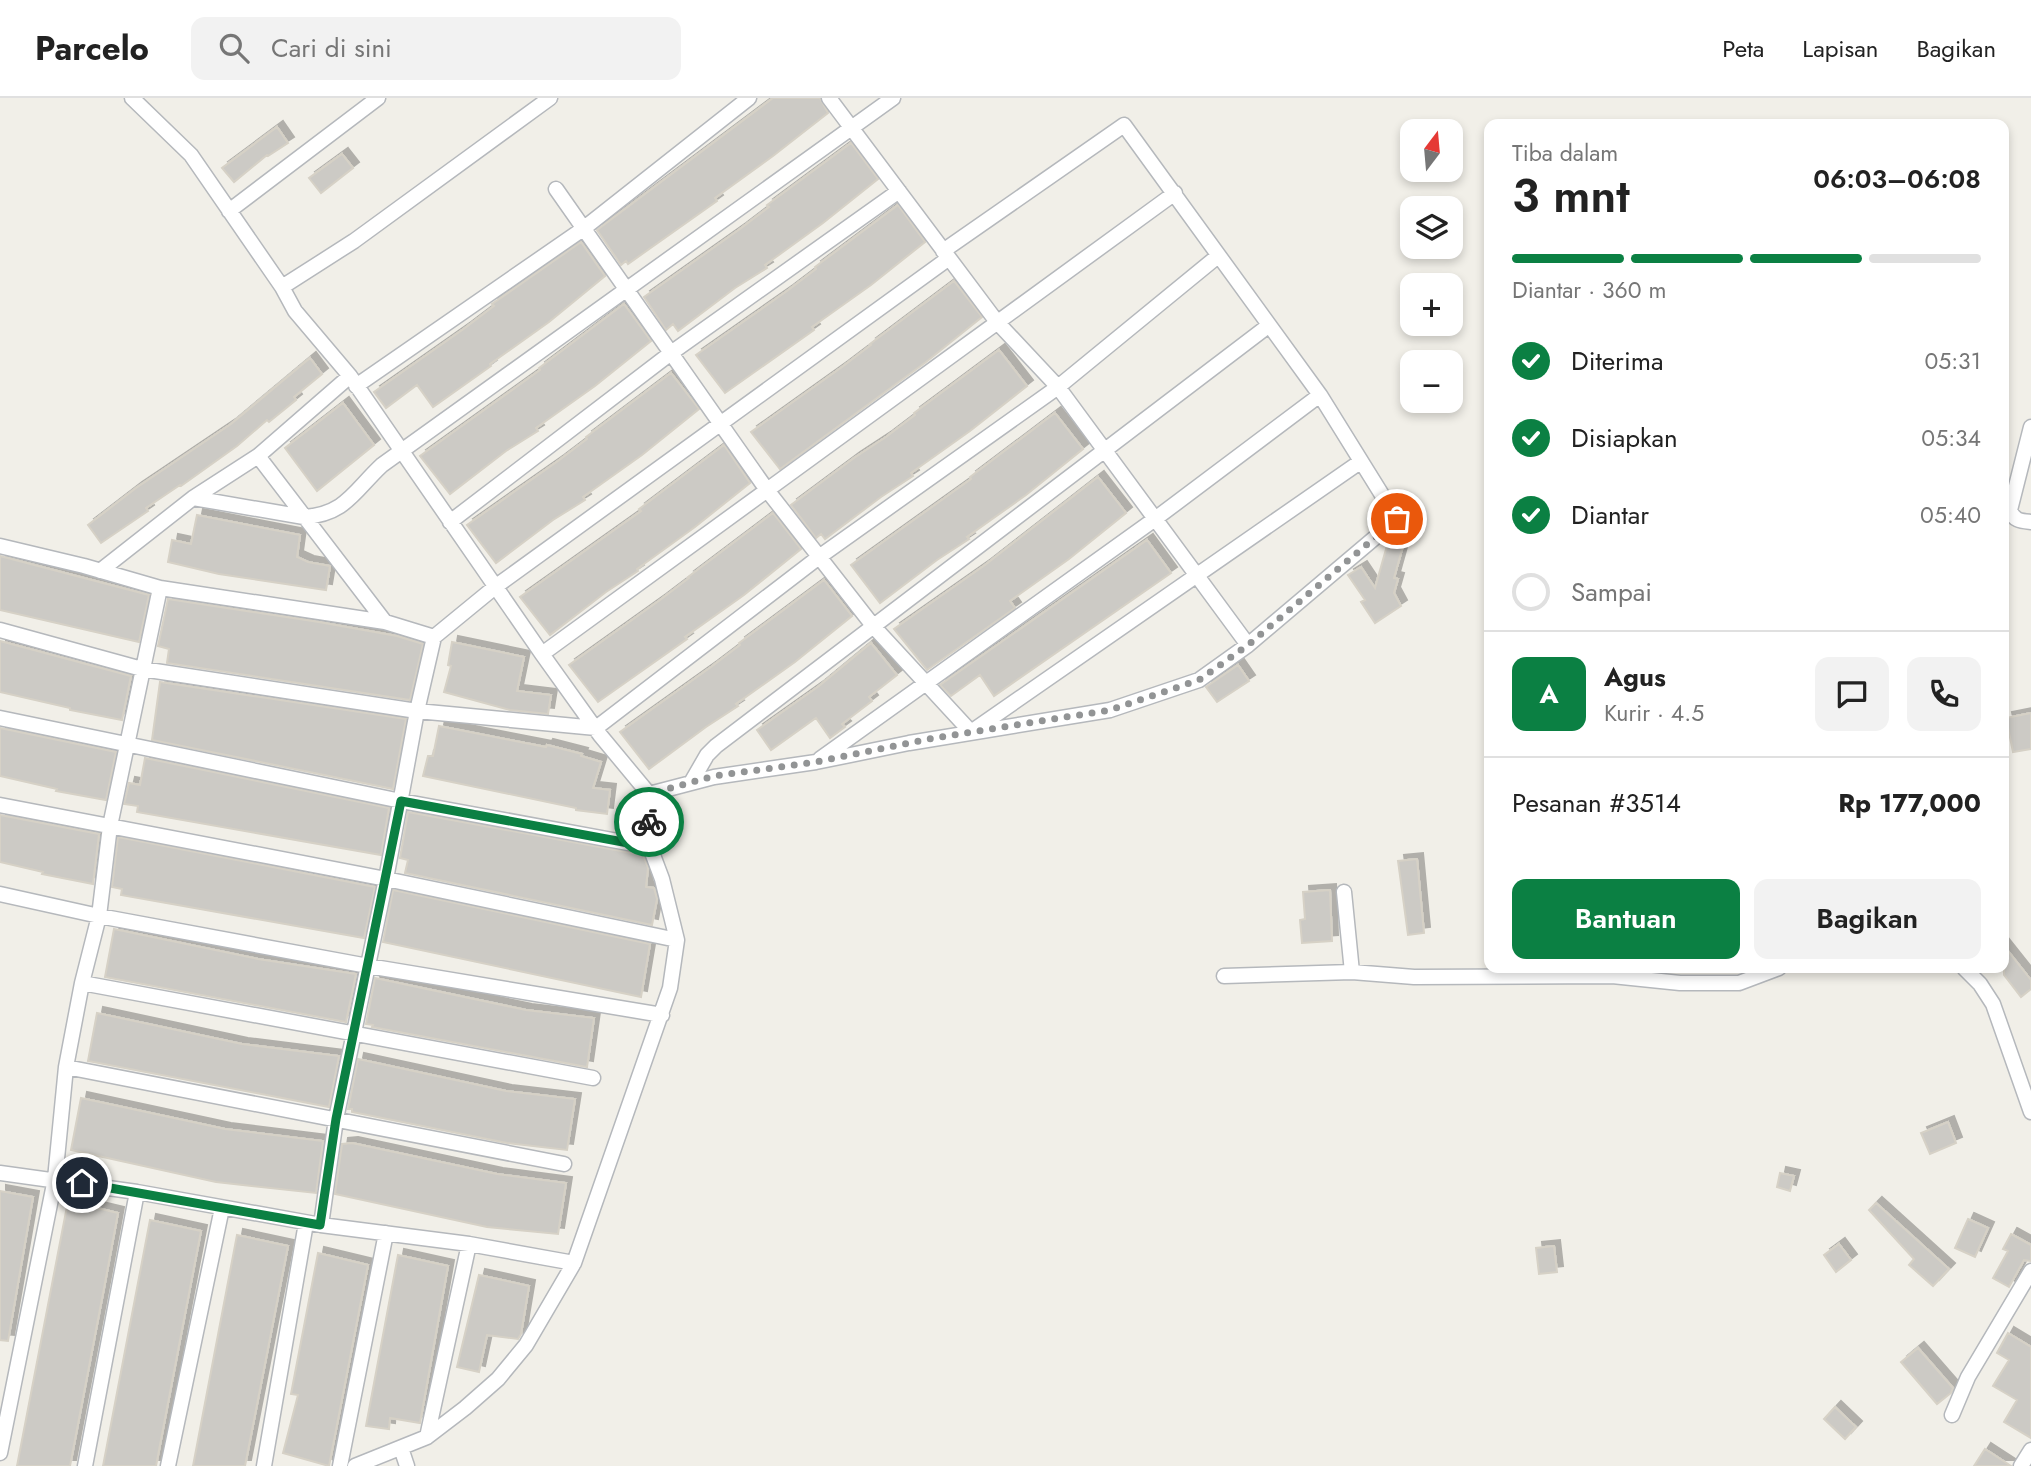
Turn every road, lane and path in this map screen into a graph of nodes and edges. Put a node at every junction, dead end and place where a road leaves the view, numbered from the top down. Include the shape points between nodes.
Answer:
1 (132, 98) edge
2 (378, 98) edge
3 (550, 98) edge
4 (749, 98) edge
5 (829, 98) edge
6 (892, 98) edge
7 (852, 129) junction
8 (555, 189) dead end
9 (899, 191) junction
10 (1175, 193) junction
11 (229, 211) junction
12 (583, 229) junction
13 (946, 254) junction
14 (1218, 256) junction
15 (282, 287) junction
16 (626, 290) junction
17 (997, 323) junction
18 (1268, 326) junction
19 (671, 354) junction
20 (353, 381) junction
21 (1058, 387) junction
22 (1320, 395) junction
23 (721, 422) junction
24 (2031, 427) edge
25 (1105, 450) junction
26 (402, 452) junction
27 (258, 456) junction
28 (1360, 462) junction
29 (767, 490) junction
30 (193, 498) junction
31 (304, 517) junction
32 (1155, 519) junction
33 (450, 522) junction
34 (2031, 522) edge
35 (0, 546) edge
36 (819, 557) junction
37 (100, 571) junction
38 (1197, 576) junction
39 (495, 587) junction
40 (160, 588) junction
41 (385, 622) junction
42 (874, 627) junction
43 (0, 630) edge
44 (434, 637) junction
45 (1248, 645) junction
46 (542, 654) junction
47 (142, 669) junction
48 (926, 683) junction
49 (417, 711) junction
50 (0, 718) edge
51 (596, 728) junction
52 (971, 732) junction
53 (126, 745) junction
54 (816, 762) junction
55 (692, 780) junction
56 (649, 794) junction
57 (401, 801) junction
58 (0, 805) edge
59 (110, 825) junction
60 (650, 847) junction
61 (386, 879) junction
62 (1344, 892) dead end
63 (0, 894) edge
64 (99, 916) junction
65 (677, 940) junction
66 (368, 966) junction
67 (1352, 972) junction
68 (1766, 973) edge
69 (1969, 973) edge
70 (1224, 976) dead end
71 (82, 983) junction
72 (662, 1015) junction
73 (353, 1034) junction
74 (66, 1067) junction
75 (593, 1078) dead end
76 (2031, 1112) edge
77 (336, 1119) junction
78 (564, 1164) dead end
79 (0, 1173) edge
80 (55, 1179) junction
81 (137, 1192) junction
82 (222, 1208) junction
83 (313, 1224) junction
84 (386, 1233) junction
85 (469, 1244) junction
86 (574, 1263) junction
87 (2031, 1271) edge
88 (1952, 1415) dead end
89 (427, 1437) junction
90 (401, 1447) junction
91 (2031, 1450) edge
92 (0, 1453) edge
93 (85, 1466) edge
94 (168, 1466) edge
95 (264, 1466) edge
96 (340, 1466) edge
97 (355, 1466) edge
98 (407, 1466) edge
99 (2021, 1466) edge

1 - 11 street via 191,155
2 - 11 street
3 - 15 street via 354,241
4 - 12 street
5 - 7 street
6 - 7 street
7 - 9 street
7 - 16 street
8 - 12 street
9 - 13 street
9 - 19 street
10 - 13 street via 1124,124
10 - 14 street
10 - 17 street
11 - 15 street
12 - 16 street
12 - 20 street
13 - 17 street
13 - 23 street
14 - 18 street
14 - 21 street
15 - 20 street via 295,311
16 - 19 street
16 - 26 street
17 - 21 street
17 - 29 street
18 - 22 street
18 - 25 street
19 - 23 street
19 - 33 street
20 - 26 street
20 - 27 street
21 - 25 street
21 - 36 street
22 - 28 street
22 - 32 street
23 - 29 street
23 - 39 street
24 - 34 street via 2010,510 2018,520
25 - 32 street
25 - 42 street
26 - 31 street via 371,475 340,508
26 - 33 street
27 - 30 street
27 - 31 street
28 - 38 street
28 - 45 street via 1397,519
29 - 36 street
29 - 46 street
30 - 31 street
30 - 37 street
31 - 41 street
32 - 38 street
32 - 48 street
33 - 39 street
35 - 37 street
36 - 42 street
36 - 51 street
37 - 40 street
38 - 45 street
38 - 52 street
39 - 44 street
39 - 46 street
40 - 41 street
40 - 47 street
41 - 44 street
42 - 48 street
42 - 55 street via 711,750
43 - 47 street
44 - 49 street
45 - 52 street via 1199,680 1110,710
46 - 51 street
47 - 49 street
47 - 53 street
48 - 52 street
48 - 54 street
49 - 51 street
49 - 57 street
50 - 53 street
51 - 56 street
52 - 54 street
53 - 57 street
53 - 59 street
54 - 55 street
55 - 56 street
56 - 60 street
57 - 60 street
57 - 61 street
58 - 59 street
59 - 61 street
59 - 64 street
60 - 65 street
61 - 65 street
61 - 66 street
62 - 67 street
63 - 64 street
64 - 66 street
64 - 71 street
65 - 72 street
66 - 72 street
66 - 73 street
67 - 68 street via 1414,978 1612,976 1680,983 1739,983
67 - 70 street
69 - 76 street via 1993,1004
71 - 73 street
71 - 74 street
72 - 86 street
73 - 75 street
73 - 77 street
74 - 77 street
74 - 80 street
77 - 78 street
77 - 83 street
79 - 80 street
80 - 81 street
80 - 92 street
81 - 82 street
81 - 93 street
82 - 83 street
82 - 94 street
83 - 84 street
83 - 95 street
84 - 85 street
84 - 96 street
85 - 86 street
85 - 89 street
86 - 89 street via 498,1379
87 - 88 street via 1968,1377
89 - 90 street
90 - 97 street
90 - 98 street
91 - 99 street

